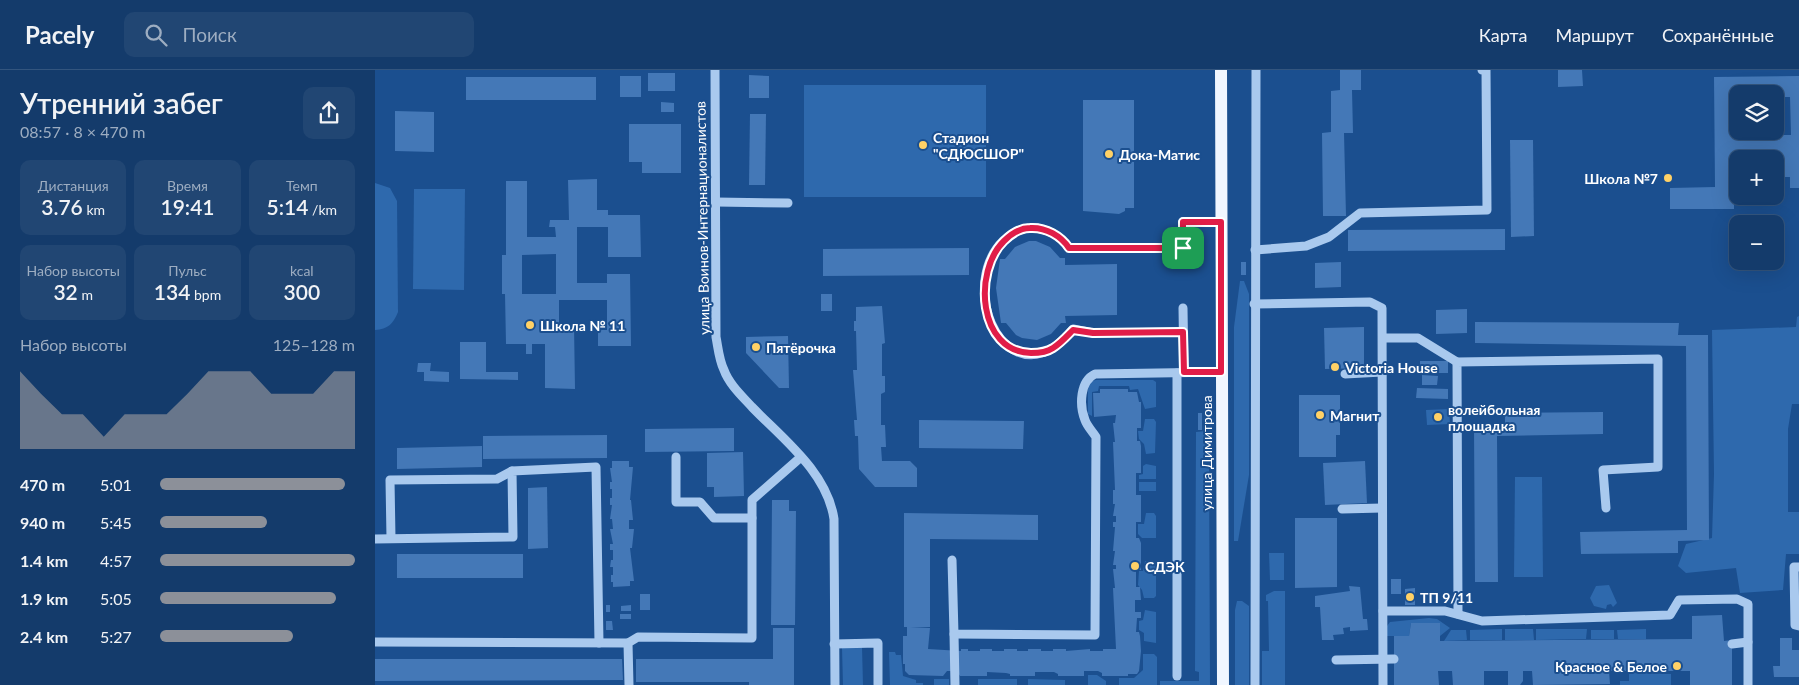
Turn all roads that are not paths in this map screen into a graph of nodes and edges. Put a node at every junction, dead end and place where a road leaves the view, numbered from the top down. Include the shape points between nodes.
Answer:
1 (715, 70) edge
2 (1221, 70) edge
3 (1256, 70) edge
4 (1481, 70) edge
5 (715, 202) junction
6 (788, 203) dead end
7 (1221, 222) junction
8 (1255, 250) junction
9 (1254, 304) junction
10 (1183, 308) dead end
11 (1183, 332) junction
12 (1384, 338) junction
13 (1457, 362) junction
14 (1180, 372) junction
15 (1221, 372) junction
16 (1382, 372) junction
17 (1345, 374) dead end
18 (675, 457) dead end
19 (801, 457) junction
20 (511, 471) junction
21 (1382, 508) junction
22 (1606, 508) dead end
23 (1342, 509) dead end
24 (752, 518) junction
25 (375, 538) edge
26 (391, 538) junction
27 (952, 560) dead end
28 (1799, 567) edge
29 (1383, 612) junction
30 (1458, 614) junction
31 (1799, 626) edge
32 (954, 634) junction
33 (375, 642) edge
34 (1748, 642) junction
35 (599, 643) junction
36 (628, 643) junction
37 (834, 644) junction
38 (1732, 644) dead end
39 (1336, 660) dead end
40 (1382, 660) junction
41 (1394, 660) dead end
42 (1177, 676) dead end
43 (878, 684) edge
44 (629, 685) edge
45 (835, 685) edge
46 (955, 685) edge
47 (1223, 685) edge
48 (1255, 685) edge
49 (1383, 685) edge
50 (1748, 685) edge

1 - 5 street, улица Воинов-Интернационалистов
2 - 7 main road, улица Димитрова
3 - 8 street
4 - 8 street via 1486,70 1487,210 1360,213 1329,237 1306,246
5 - 6 street
5 - 19 street, улица Воинов-Интернационалистов via 716,337 724,371 740,394
7 - 11 street via 1183,222 1183,248 1069,248 1049,231 1029,228 1010,234 991,258 984,298 991,326 999,337 1019,351 1040,352 1053,348 1073,330 1093,333
7 - 15 main road, улица Димитрова
8 - 9 street
9 - 12 street via 1370,302 1382,308
9 - 48 street
10 - 11 street
11 - 14 street
12 - 13 street via 1417,338
12 - 16 street
13 - 22 street via 1657,359 1658,467 1603,470
13 - 30 street
14 - 15 street
14 - 32 street via 1095,374 1086,378 1083,386 1083,415 1096,437 1095,635
14 - 42 street
15 - 47 main road, улица Димитрова
16 - 17 street
16 - 21 street
18 - 24 street via 676,502 700,502 714,518
19 - 24 street via 752,500
19 - 37 street, улица Воинов-Интернационалистов via 820,481 832,508
20 - 26 street via 497,479 391,480
20 - 26 street via 513,537
20 - 35 street via 596,467
21 - 23 street
21 - 29 street
24 - 36 street via 752,638 638,637
25 - 26 street
27 - 32 street
28 - 31 street via 1794,567 1795,625
29 - 30 street via 1445,611
29 - 40 street
30 - 34 street via 1482,621 1670,615 1679,600 1737,599 1748,604
32 - 46 street
33 - 35 street
34 - 38 street
34 - 50 street
35 - 36 street
36 - 44 street
37 - 43 street via 877,643
37 - 45 street, улица Воинов-Интернационалистов
39 - 40 street
40 - 41 street
40 - 49 street

